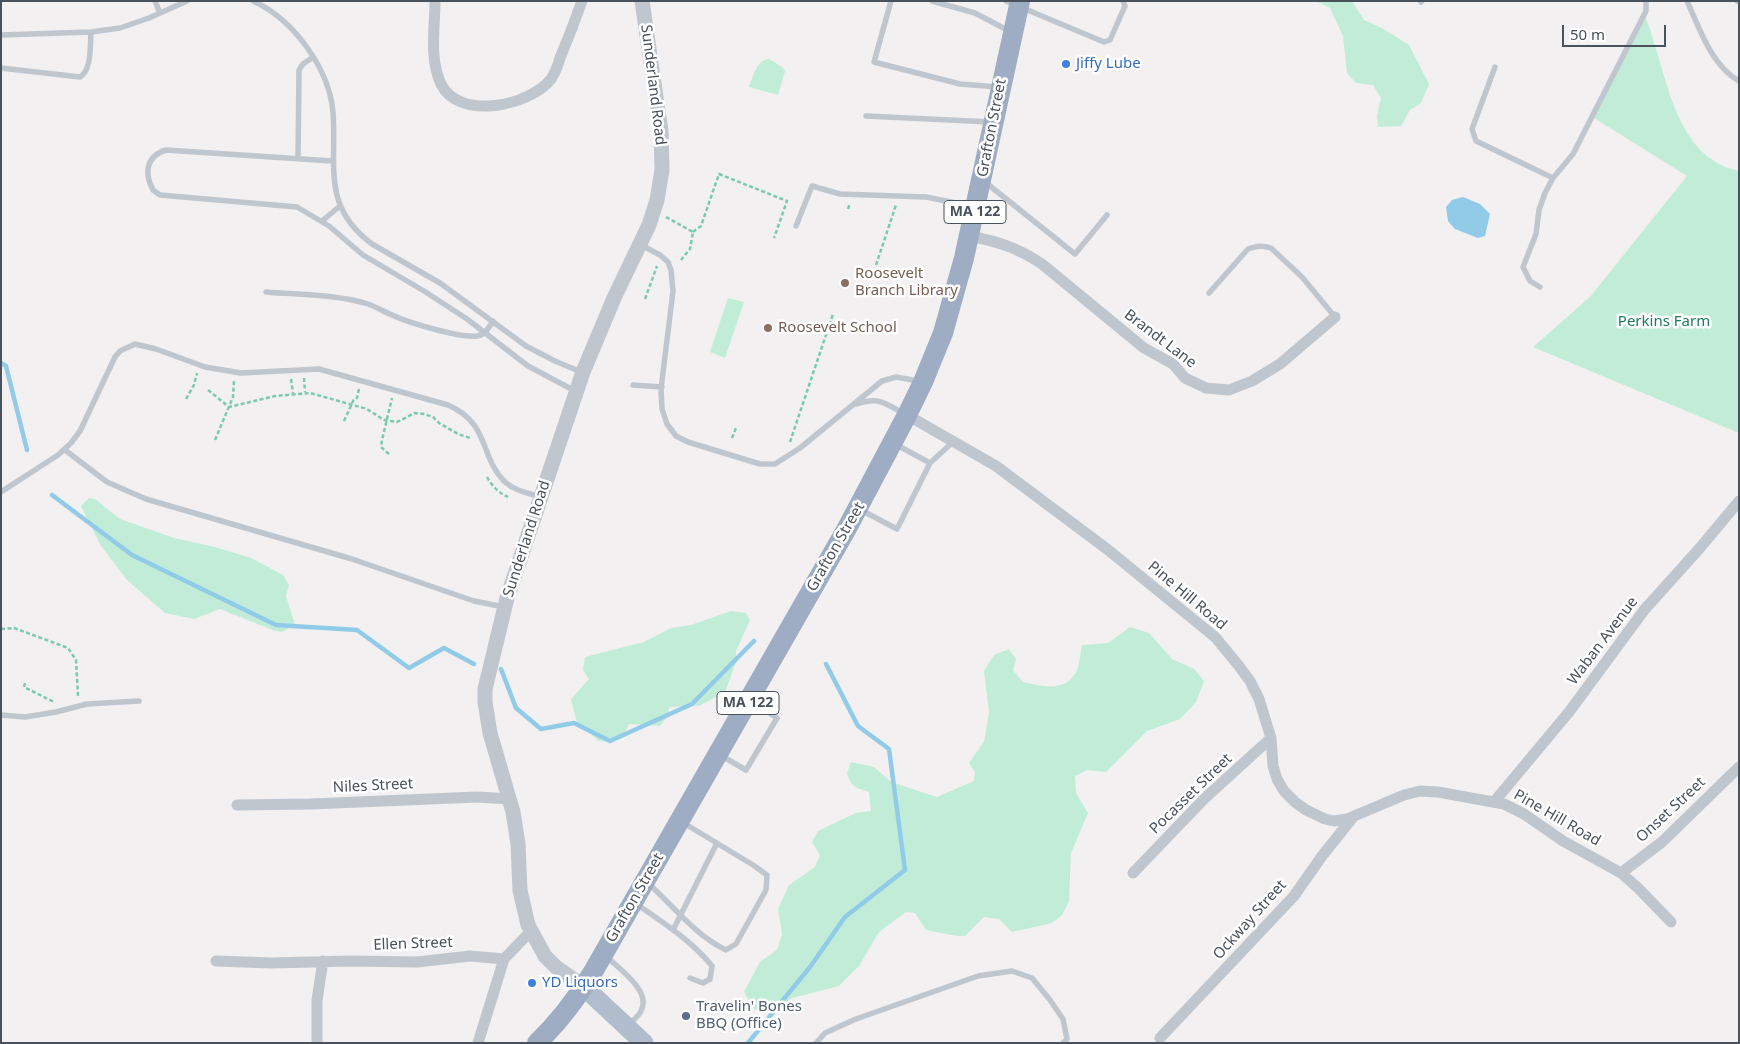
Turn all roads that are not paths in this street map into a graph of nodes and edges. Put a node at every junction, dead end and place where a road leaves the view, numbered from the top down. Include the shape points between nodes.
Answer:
1 (155, 1) edge
2 (187, 1) edge
3 (253, 1) edge
4 (435, 1) edge
5 (582, 1) edge
6 (642, 1) edge
7 (891, 1) edge
8 (932, 1) edge
9 (1123, 1) edge
10 (1646, 1) edge
11 (1687, 1) edge
12 (1015, 3) edge
13 (160, 13) junction
14 (91, 32) junction
15 (1013, 32) junction
16 (1, 35) edge
17 (313, 57) junction
18 (1495, 67) dead end
19 (1, 68) edge
20 (1739, 81) edge
21 (1000, 88) junction
22 (866, 116) dead end
23 (993, 122) junction
24 (298, 158) junction
25 (332, 160) junction
26 (1553, 178) junction
27 (982, 179) junction
28 (340, 206) junction
29 (976, 207) junction
30 (1106, 215) dead end
31 (322, 221) junction
32 (796, 226) dead end
33 (970, 236) junction
34 (640, 245) junction
35 (1540, 287) dead end
36 (266, 292) dead end
37 (1209, 293) dead end
38 (1335, 317) joint
39 (493, 321) junction
40 (485, 333) junction
41 (583, 372) junction
42 (923, 382) junction
43 (633, 385) dead end
44 (662, 387) junction
45 (576, 392) junction
46 (853, 405) junction
47 (907, 416) junction
48 (893, 442) junction
49 (952, 442) junction
50 (64, 450) junction
51 (930, 463) junction
52 (1, 492) edge
53 (541, 497) junction
54 (1739, 501) edge
55 (858, 509) junction
56 (505, 607) junction
57 (750, 700) junction
58 (139, 701) dead end
59 (1, 715) edge
60 (1272, 738) junction
61 (718, 754) junction
62 (1739, 767) edge
63 (510, 800) junction
64 (1494, 802) junction
65 (237, 806) dead end
66 (1355, 816) junction
67 (680, 820) junction
68 (716, 843) junction
69 (1621, 873) junction
70 (1133, 874) dead end
71 (645, 881) junction
72 (633, 902) junction
73 (681, 915) junction
74 (1671, 922) dead end
75 (672, 930) junction
76 (531, 931) junction
77 (603, 954) junction
78 (504, 959) junction
79 (216, 961) dead end
80 (323, 961) junction
81 (690, 978) dead end
82 (584, 987) junction
83 (627, 1027) junction
84 (1160, 1038) dead end
85 (317, 1043) edge
86 (478, 1043) edge
87 (537, 1043) edge
88 (644, 1043) edge
89 (816, 1043) edge
90 (1063, 1043) edge

1 - 13 lane
2 - 13 lane
3 - 17 lane via 293,30
4 - 5 street via 434,52 441,85 460,102 485,106 510,103 536,91 551,78
6 - 34 street, Sunderland Road via 662,147 662,170 657,200
7 - 21 lane via 874,62 960,84
8 - 15 lane via 975,13
9 - 12 lane via 1125,6 1110,40 1104,42
10 - 26 lane via 1646,11 1573,154
11 - 20 lane via 1715,58
12 - 15 highway, Grafton Street / MA 122
13 - 14 lane via 126,26
14 - 16 lane
14 - 19 lane via 87,67 80,76
15 - 21 highway, Grafton Street / MA 122
17 - 24 lane via 299,70
17 - 25 lane via 330,96
18 - 26 lane via 1472,129 1476,141
21 - 23 highway, Grafton Street / MA 122
22 - 23 lane
23 - 27 highway, Grafton Street / MA 122
24 - 25 lane
24 - 31 lane via 166,150 152,158 147,173 153,190 160,195 297,207
25 - 28 lane
26 - 35 lane via 1539,210 1536,234 1523,267 1530,281
27 - 29 highway, Grafton Street / MA 122
27 - 30 lane via 1075,254
28 - 31 lane
28 - 39 lane via 356,230 372,244 440,283
29 - 32 lane via 926,197 840,194 812,186
29 - 33 highway, Grafton Street / MA 122
31 - 40 lane via 363,255 424,291
33 - 38 street, Brandt Lane via 1001,242 1024,252 1144,348 1172,364 1185,378 1206,388 1229,390 1252,381 1280,364
33 - 42 highway, Grafton Street / MA 122 via 946,324
34 - 41 street, Sunderland Road
34 - 44 lane via 660,255 671,270 673,291
36 - 40 lane via 345,299 369,304 421,326 464,335
37 - 38 lane via 1248,249 1264,246 1271,248 1302,277
39 - 40 lane
39 - 41 lane via 526,346
40 - 45 lane via 528,366
41 - 45 street, Sunderland Road
42 - 46 lane via 896,377 882,380
42 - 47 highway, Grafton Street / MA 122
43 - 44 lane
44 - 46 lane via 662,409 676,436 765,465 780,462
45 - 53 street, Sunderland Road
46 - 47 lane via 872,399 884,402
47 - 48 highway, Grafton Street / MA 122
47 - 49 street, Pine Hill Road
48 - 51 lane
48 - 55 highway, Grafton Street / MA 122
49 - 51 lane
49 - 60 street, Pine Hill Road via 996,466 1107,549 1215,637 1250,681
50 - 52 lane
50 - 53 lane via 80,431 114,357 135,344 206,367 234,372 253,374 319,369 459,409 473,422 506,483
50 - 56 lane via 107,482 146,499 352,559 467,599
51 - 55 lane via 897,529
53 - 56 street, Sunderland Road
54 - 64 street, Waban Avenue via 1645,609 1569,712
55 - 57 highway, Grafton Street / MA 122
56 - 63 street, Sunderland Road via 485,689 485,702 490,732
57 - 61 highway, Grafton Street / MA 122
57 - 61 lane via 777,718 746,770
58 - 59 lane via 78,706 25,717
60 - 66 street, Pine Hill Road via 1277,779 1295,802 1325,819 1334,821
60 - 70 street, Pocasset Street via 1204,799
61 - 67 highway, Grafton Street / MA 122
62 - 69 street, Onset Street via 1662,842
63 - 65 street, Niles Street via 477,797
63 - 76 street, Sunderland Road via 517,830 523,909
64 - 66 street, Pine Hill Road via 1420,791
64 - 69 street, Pine Hill Road via 1524,814 1563,841
66 - 84 street, Ockway Street via 1294,896
67 - 68 lane
67 - 71 highway, Grafton Street / MA 122
68 - 73 lane
68 - 73 lane via 767,876 766,890 736,944 726,950 712,944
69 - 74 street, Pine Hill Road
71 - 72 highway, Grafton Street / MA 122
71 - 73 lane
72 - 75 lane
72 - 77 highway, Grafton Street / MA 122
73 - 75 lane
75 - 81 lane via 702,953 712,966 710,979 703,982
76 - 78 street
76 - 82 street, Sunderland Road via 545,956
77 - 82 highway, Grafton Street / MA 122
77 - 83 lane via 641,991 644,1000 641,1012
78 - 80 street, Ellen Street via 470,956 416,962
78 - 86 street
79 - 80 street, Ellen Street
80 - 85 street via 317,1000
82 - 83 main road, Sunderland Road
82 - 87 highway, Grafton Street / MA 122
83 - 88 main road, Sunderland Road
89 - 90 lane via 824,1033 856,1018 978,976 1012,971 1032,978 1055,1006 1063,1019 1067,1038

